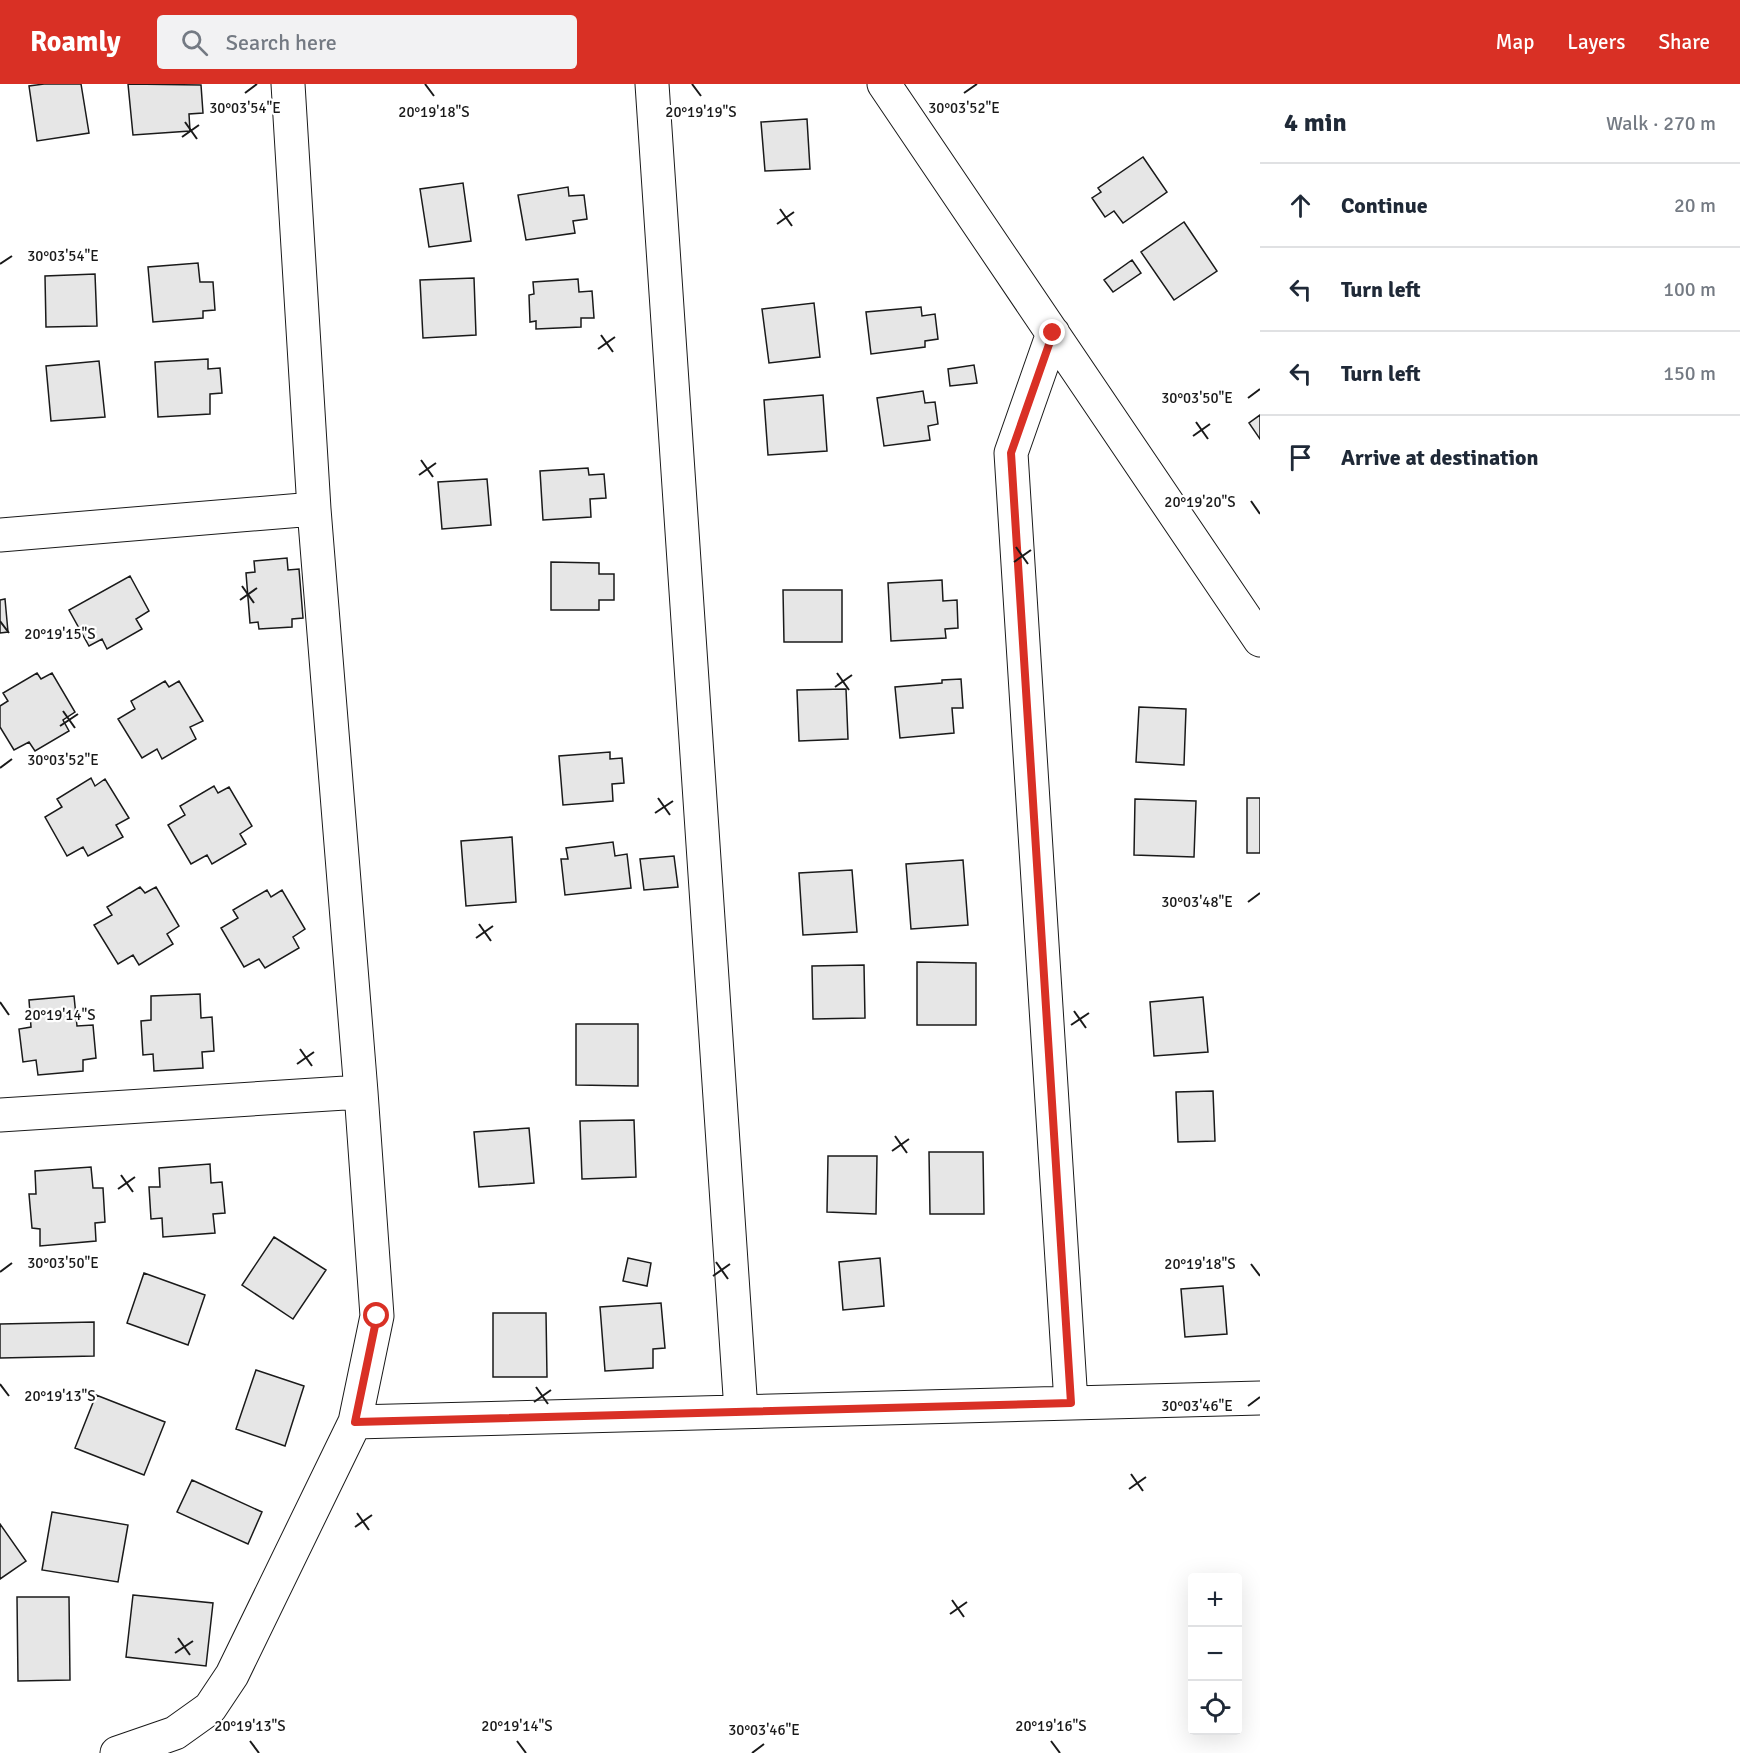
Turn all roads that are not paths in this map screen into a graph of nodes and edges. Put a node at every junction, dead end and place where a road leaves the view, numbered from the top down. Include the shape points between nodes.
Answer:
1 (288, 84) edge
2 (652, 84) edge
3 (884, 84) edge
4 (1053, 333) junction
5 (315, 509) junction
6 (0, 535) edge
7 (1260, 640) edge
8 (361, 1092) junction
9 (0, 1115) edge
10 (1260, 1398) edge
11 (1071, 1403) junction
12 (741, 1412) junction
13 (355, 1422) junction
14 (117, 1753) edge

1 - 5 street
2 - 12 street
3 - 4 street
4 - 7 street
4 - 11 street via 1011,453
5 - 6 street
5 - 8 street
8 - 9 street
8 - 13 street via 377,1316
10 - 11 street
11 - 12 street
12 - 13 street
13 - 14 street via 232,1675 210,1708 175,1733

